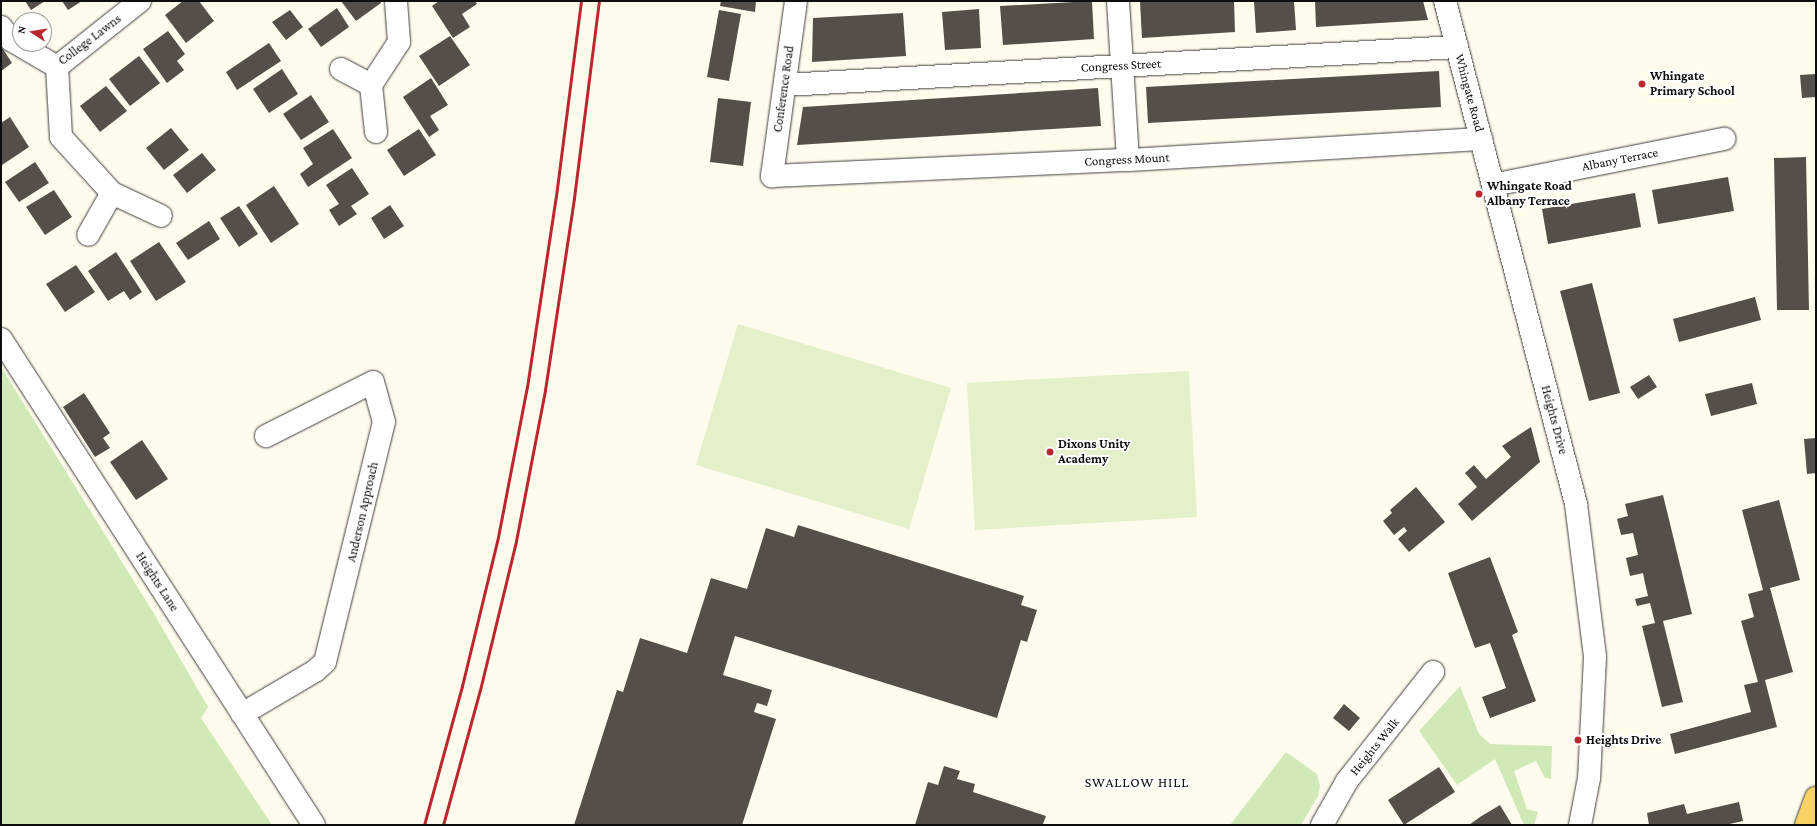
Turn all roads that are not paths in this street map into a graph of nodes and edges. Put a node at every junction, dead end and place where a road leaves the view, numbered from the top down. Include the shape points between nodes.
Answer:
1 (140, 1) edge
2 (396, 1) edge
3 (796, 1) edge
4 (1118, 1) edge
5 (1445, 1) edge
6 (1, 27) edge
7 (1456, 47) junction
8 (1122, 66) junction
9 (57, 67) junction
10 (341, 68) dead end
11 (371, 85) junction
12 (785, 85) junction
13 (376, 132) dead end
14 (1481, 139) junction
15 (1724, 139) dead end
16 (1128, 160) junction
17 (772, 176) joint
18 (1492, 185) junction
19 (112, 193) junction
20 (161, 216) dead end
21 (88, 235) dead end
22 (1, 339) edge
23 (266, 436) dead end
24 (1434, 672) dead end
25 (242, 714) junction
26 (1816, 798) edge
27 (314, 825) edge
28 (1322, 825) edge
29 (1580, 825) edge
30 (1806, 825) edge

1 - 9 street, College Lawns
2 - 11 street via 399,42
3 - 12 street, Conference Road
4 - 8 street
5 - 7 street, Whingate Road
6 - 9 street, College Lawns via 11,40
7 - 8 street, Congress Street
7 - 14 street, Whingate Road
8 - 12 street, Congress Street
8 - 16 street
9 - 19 street via 61,137
10 - 11 street
11 - 13 street
12 - 17 street, Conference Road
14 - 16 street, Congress Mount
14 - 18 street, Whingate Road
15 - 18 street, Albany Terrace
16 - 17 street, Congress Mount
18 - 29 street, Heights Drive via 1576,504 1595,657 1589,778
19 - 20 street
19 - 21 street
22 - 25 street, Heights Lane
23 - 25 street, Anderson Approach via 373,382 384,422 325,662 315,671
24 - 28 street, Heights Walk via 1347,781
25 - 27 street, Heights Lane
26 - 30 main road

